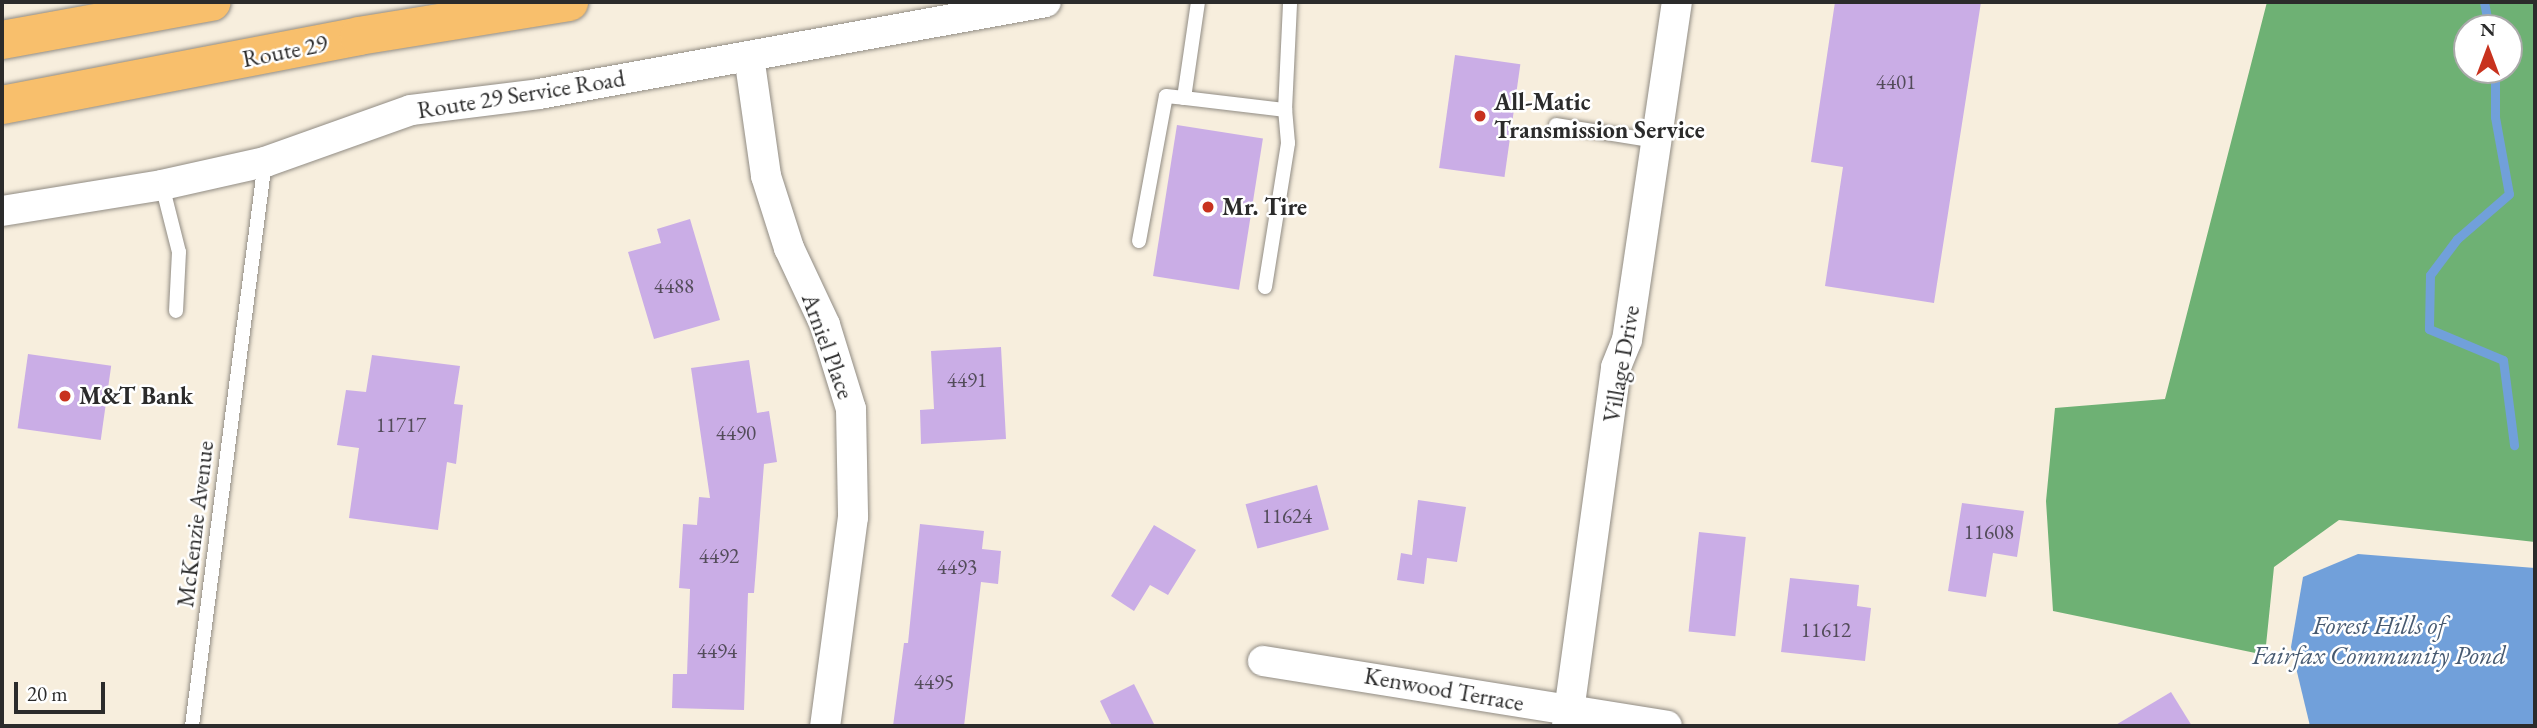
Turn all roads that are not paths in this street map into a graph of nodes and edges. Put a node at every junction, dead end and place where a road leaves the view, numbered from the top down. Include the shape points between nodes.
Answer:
1 (212, 2) edge
2 (569, 2) edge
3 (1046, 2) edge
4 (1198, 2) edge
5 (1290, 2) edge
6 (1677, 2) edge
7 (2, 40) edge
8 (749, 56) junction
9 (1184, 99) junction
10 (2, 105) edge
11 (1285, 110) junction
12 (1556, 125) dead end
13 (1656, 142) junction
14 (265, 162) junction
15 (162, 184) junction
16 (2, 211) edge
17 (1139, 241) dead end
18 (1265, 287) dead end
19 (176, 310) dead end
20 (1263, 661) dead end
21 (1568, 718) edge
22 (192, 726) edge
23 (825, 726) edge
24 (1667, 726) edge

1 - 7 main road
2 - 10 main road, Route 29 via 359,36
3 - 8 street, Route 29 Service Road
4 - 9 lane
5 - 11 lane
6 - 13 street, Village Drive
8 - 14 street, Route 29 Service Road via 539,94 411,110
8 - 23 street, Arniel Place via 766,176 789,248 825,325 851,409 853,517
9 - 11 lane
9 - 17 lane via 1166,96
11 - 18 lane via 1288,143
12 - 13 lane
13 - 21 street, Village Drive via 1627,340 1616,367
14 - 15 street, Route 29 Service Road
14 - 22 lane, McKenzie Avenue
15 - 16 street, Route 29 Service Road
15 - 19 lane via 179,252
20 - 21 street, Kenwood Terrace
21 - 24 street, Kenwood Terrace

